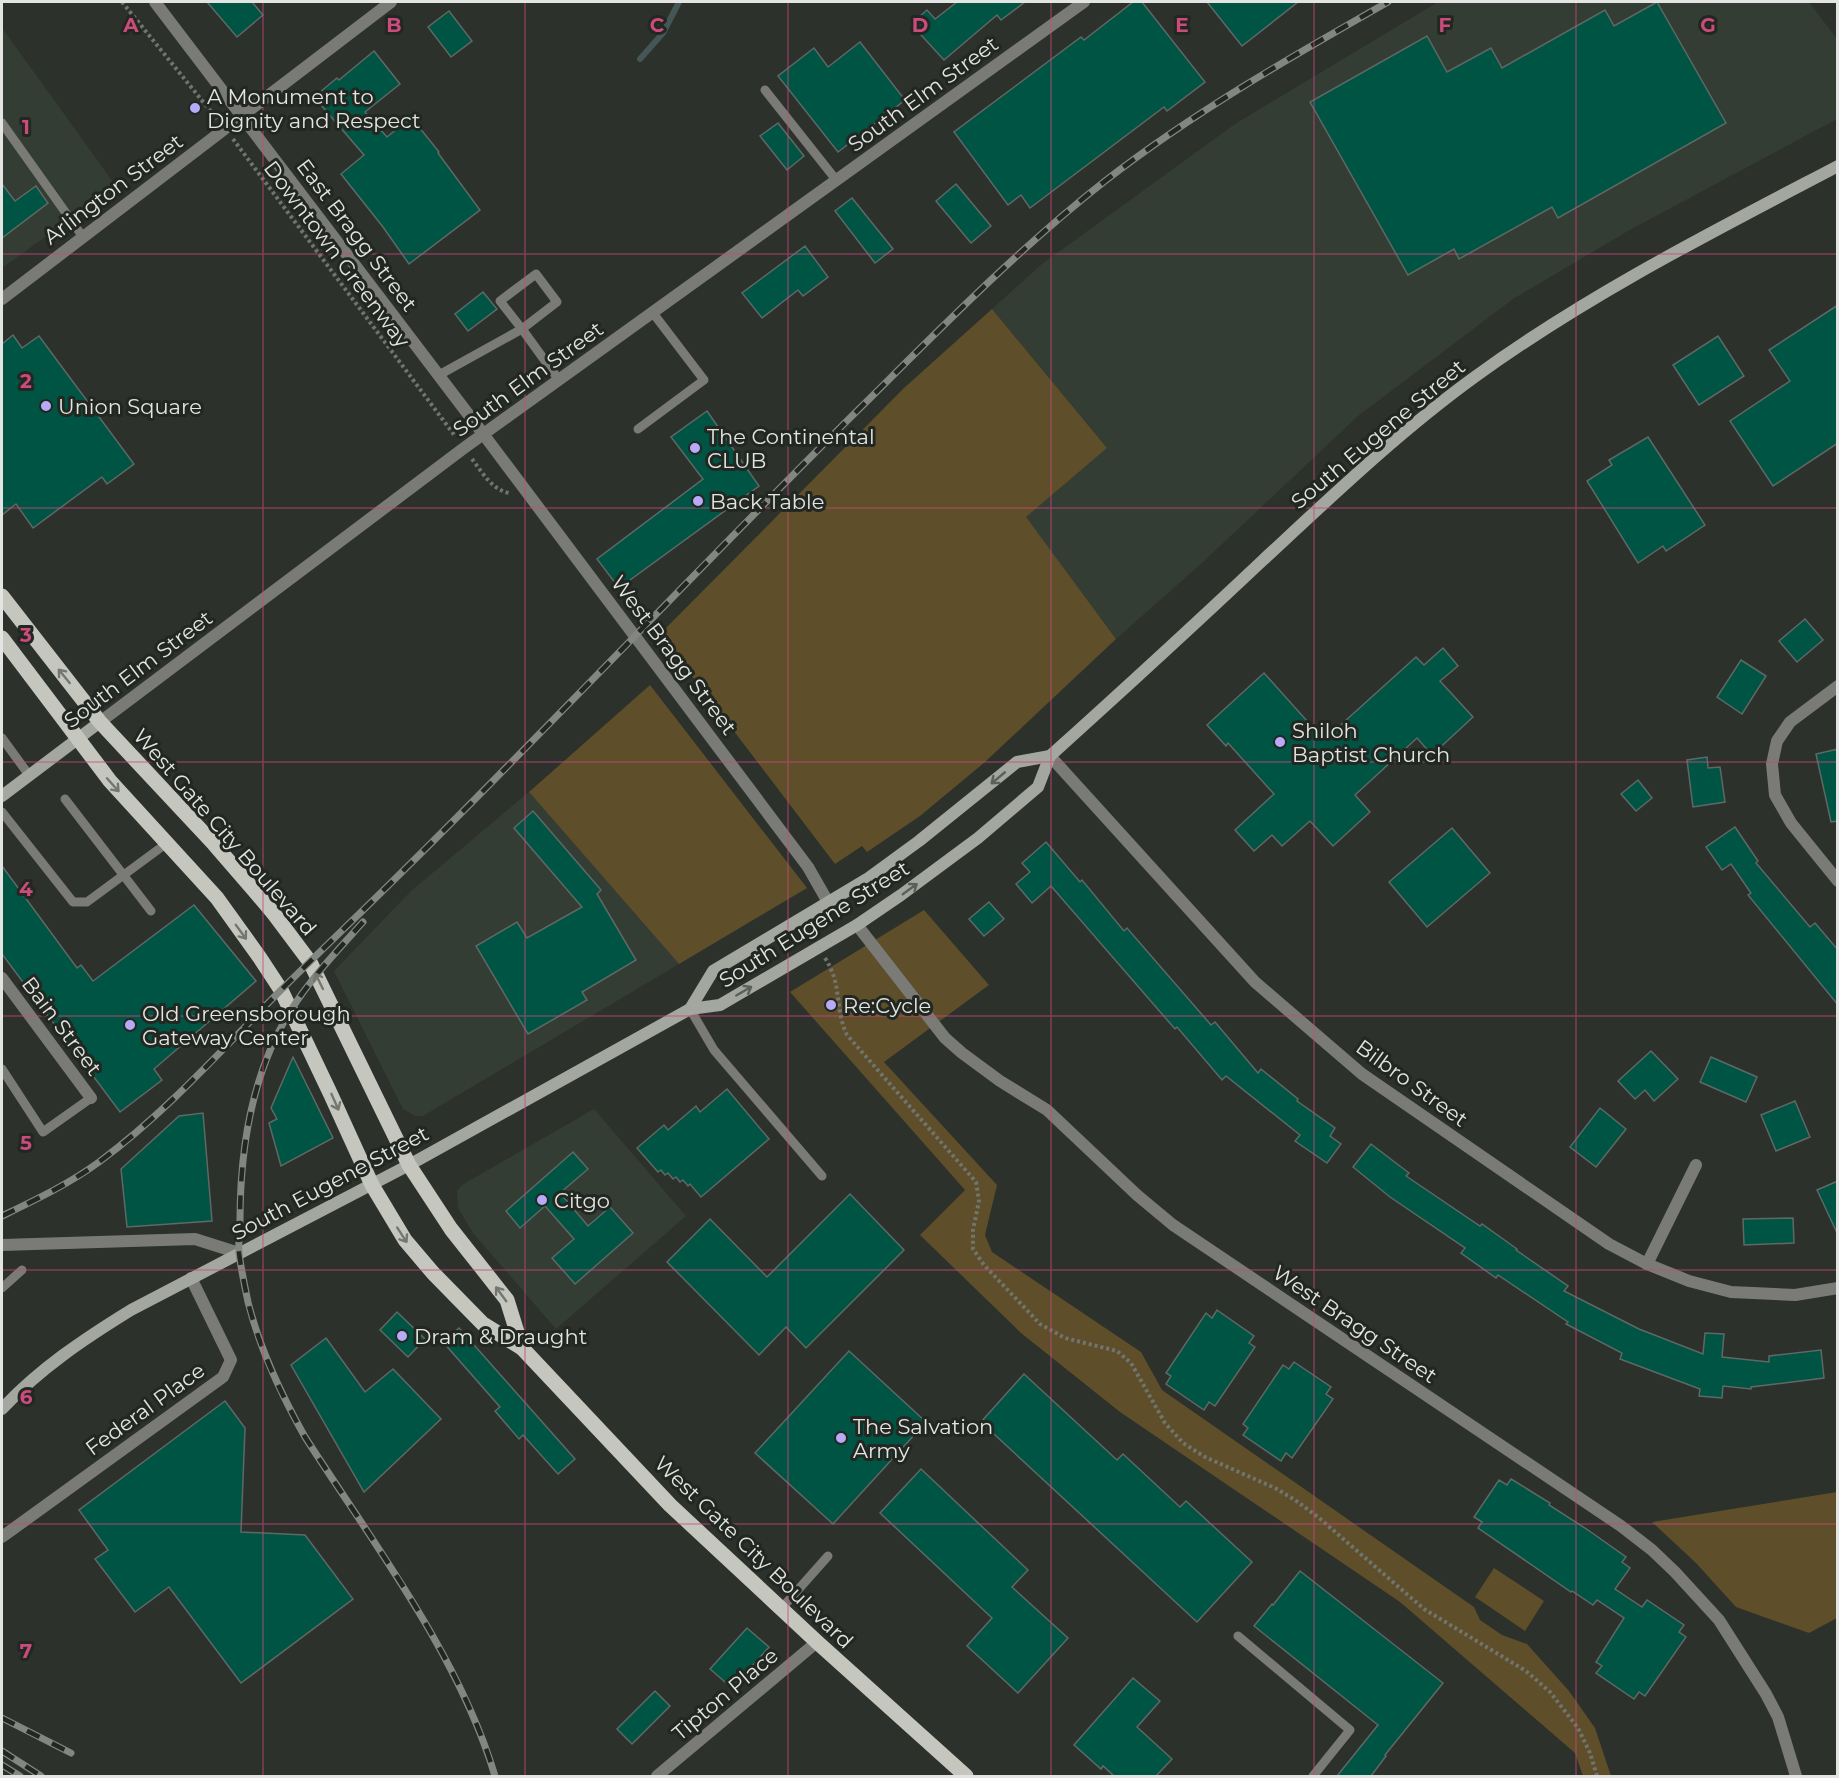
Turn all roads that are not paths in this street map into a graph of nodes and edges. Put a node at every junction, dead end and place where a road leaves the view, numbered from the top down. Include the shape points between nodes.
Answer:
1 (155, 2) edge
2 (391, 2) edge
3 (1084, 2) edge
4 (1070, 6) edge
5 (765, 90) dead end
6 (242, 114) junction
7 (2, 123) edge
8 (1838, 166) edge
9 (837, 181) junction
10 (83, 237) junction
11 (2, 299) edge
12 (653, 313) junction
13 (522, 329) junction
14 (439, 375) junction
15 (560, 380) junction
16 (638, 429) dead end
17 (484, 435) junction
18 (2, 596) edge
19 (2, 638) edge
20 (1838, 686) edge
21 (100, 722) junction
22 (2, 738) edge
23 (76, 739) junction
24 (1050, 756) junction
25 (29, 775) junction
26 (2, 796) edge
27 (65, 800) dead end
28 (2, 812) edge
29 (167, 843) junction
30 (123, 875) junction
31 (1838, 881) edge
32 (828, 902) junction
33 (151, 911) dead end
34 (857, 925) junction
35 (2, 978) edge
36 (690, 1009) junction
37 (2, 1069) edge
38 (91, 1098) joint
39 (409, 1165) junction
40 (1696, 1165) dead end
41 (822, 1176) dead end
42 (372, 1185) junction
43 (2, 1245) edge
44 (239, 1253) junction
45 (1647, 1264) junction
46 (22, 1270) dead end
47 (191, 1278) junction
48 (2, 1288) edge
49 (1838, 1288) edge
50 (522, 1348) junction
51 (2, 1409) edge
52 (2, 1537) edge
53 (828, 1556) dead end
54 (781, 1609) junction
55 (1238, 1636) dead end
56 (817, 1642) junction
57 (657, 1776) edge
58 (966, 1776) edge
59 (1312, 1776) edge
60 (1796, 1776) edge

1 - 6 street, East Bragg Street
2 - 6 street, Arlington Street
3 - 4 street, South Elm Street
4 - 9 street, South Elm Street
5 - 9 lane
6 - 10 street, Arlington Street
6 - 14 street, East Bragg Street
7 - 10 lane
8 - 24 main road, South Eugene Street via 1646,268 1467,383 1396,439
9 - 12 street, South Elm Street
10 - 11 street, Arlington Street
12 - 15 street, South Elm Street
12 - 16 lane via 704,380
13 - 13 lane via 500,301 536,274 557,302
13 - 14 lane
13 - 15 lane
14 - 17 street, East Bragg Street
15 - 17 street, South Elm Street
17 - 21 street, South Elm Street
17 - 32 street, West Bragg Street via 808,867
21 -> 18 main road, West Gate City Boulevard
19 - 23 main road, West Gate City Boulevard
20 - 31 street via 1790,722 1777,741 1772,764 1775,795 1791,823
21 - 23 main road, South Elm Street
39 -> 21 main road, West Gate City Boulevard via 310,962 237,871
22 - 25 lane
23 - 25 main road, South Elm Street
23 -> 29 main road, West Gate City Boulevard
24 -> 32 main road, South Eugene Street via 1017,762 919,841
34 -> 24 main road, South Eugene Street via 962,850 1038,787
24 - 45 street, Bilbro Street via 1255,982 1362,1074 1609,1244
25 - 26 main road, South Elm Street
27 - 30 lane
28 - 30 lane via 73,902 87,902
29 - 30 lane
29 -> 42 main road, West Gate City Boulevard via 217,898 281,990
30 - 33 lane
32 - 36 main road, South Eugene Street via 713,971
36 -> 34 main road, South Eugene Street via 720,1005
34 - 60 street, West Bragg Street via 945,1038 1000,1081 1047,1110 1173,1225 1652,1550 1712,1612 1742,1655 1778,1717
35 - 38 street, Bain Street
36 - 39 main road, South Eugene Street
36 - 41 lane via 714,1050
37 - 38 lane via 43,1132
39 - 42 main road, South Eugene Street
50 -> 39 main road, West Gate City Boulevard via 507,1300 451,1229
40 - 45 street
42 - 44 main road, South Eugene Street
42 -> 50 main road, West Gate City Boulevard via 405,1240 433,1273 483,1324
43 - 44 street via 195,1239
44 - 47 main road, South Eugene Street
45 - 49 street, Bilbro Street via 1731,1292 1795,1295
46 - 48 lane
47 - 51 main road, South Eugene Street via 91,1335 52,1363
47 - 52 street, Federal Place via 231,1360 224,1377
50 - 54 main road, West Gate City Boulevard via 670,1505
53 - 54 lane
54 - 56 main road, West Gate City Boulevard
55 - 59 lane via 1350,1730
56 - 57 street, Tipton Place
56 - 58 main road, West Gate City Boulevard

